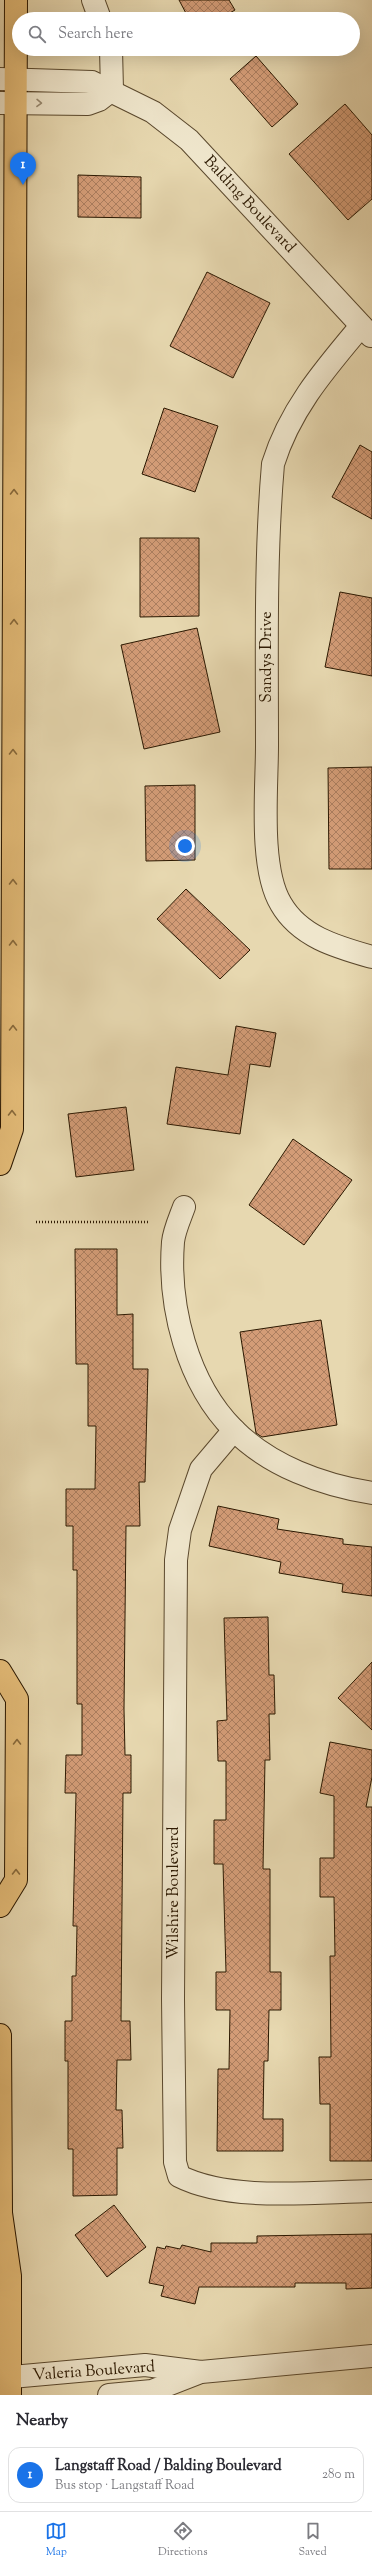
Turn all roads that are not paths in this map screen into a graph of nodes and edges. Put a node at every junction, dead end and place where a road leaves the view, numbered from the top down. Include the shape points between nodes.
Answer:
1 (16, 0) edge
2 (93, 0) edge
3 (15, 12) edge
4 (97, 12) edge
5 (12, 40) edge
6 (111, 56) edge
7 (8, 79) edge
8 (112, 90) junction
9 (8, 103) edge
10 (367, 332) edge
11 (372, 957) edge
12 (6, 1004) edge
13 (0, 1164) edge
14 (184, 1207) dead end
15 (234, 1430) junction
16 (372, 1493) edge
17 (0, 1671) edge
18 (0, 1906) edge
19 (0, 2035) edge
20 (372, 2191) edge
21 (1, 2215) edge
22 (372, 2356) edge
23 (201, 2372) junction
24 (7, 2384) edge
25 (109, 2395) edge

1 - 3 main road
2 - 4 street
5 - 7 main road
6 - 8 street
7 - 8 street, Balding Boulevard via 79,80
7 - 9 main road
9 -> 8 street via 88,104 99,100
8 - 10 street, Balding Boulevard via 153,112 189,140
12 -> 9 main road
10 - 11 street, Sandys Drive via 299,405 281,438 273,464 267,628 267,830 270,880 280,904 295,924 317,938
13 -> 12 main road via 12,1129
14 - 15 street via 173,1240 173,1294 178,1326 191,1363 210,1400
15 - 16 street via 267,1456 316,1481
15 - 20 street, Wilshire Boulevard via 201,1469 180,1530 176,1560 173,1991 175,2162 179,2176 204,2187 249,2193
18 -> 17 main road via 16,1880 17,1699
19 - 21 main road
21 - 24 main road via 10,2276
22 - 23 street, Valeria Boulevard
23 - 24 street, Valeria Boulevard via 145,2365
23 - 25 street, Valeria Boulevard via 152,2391

